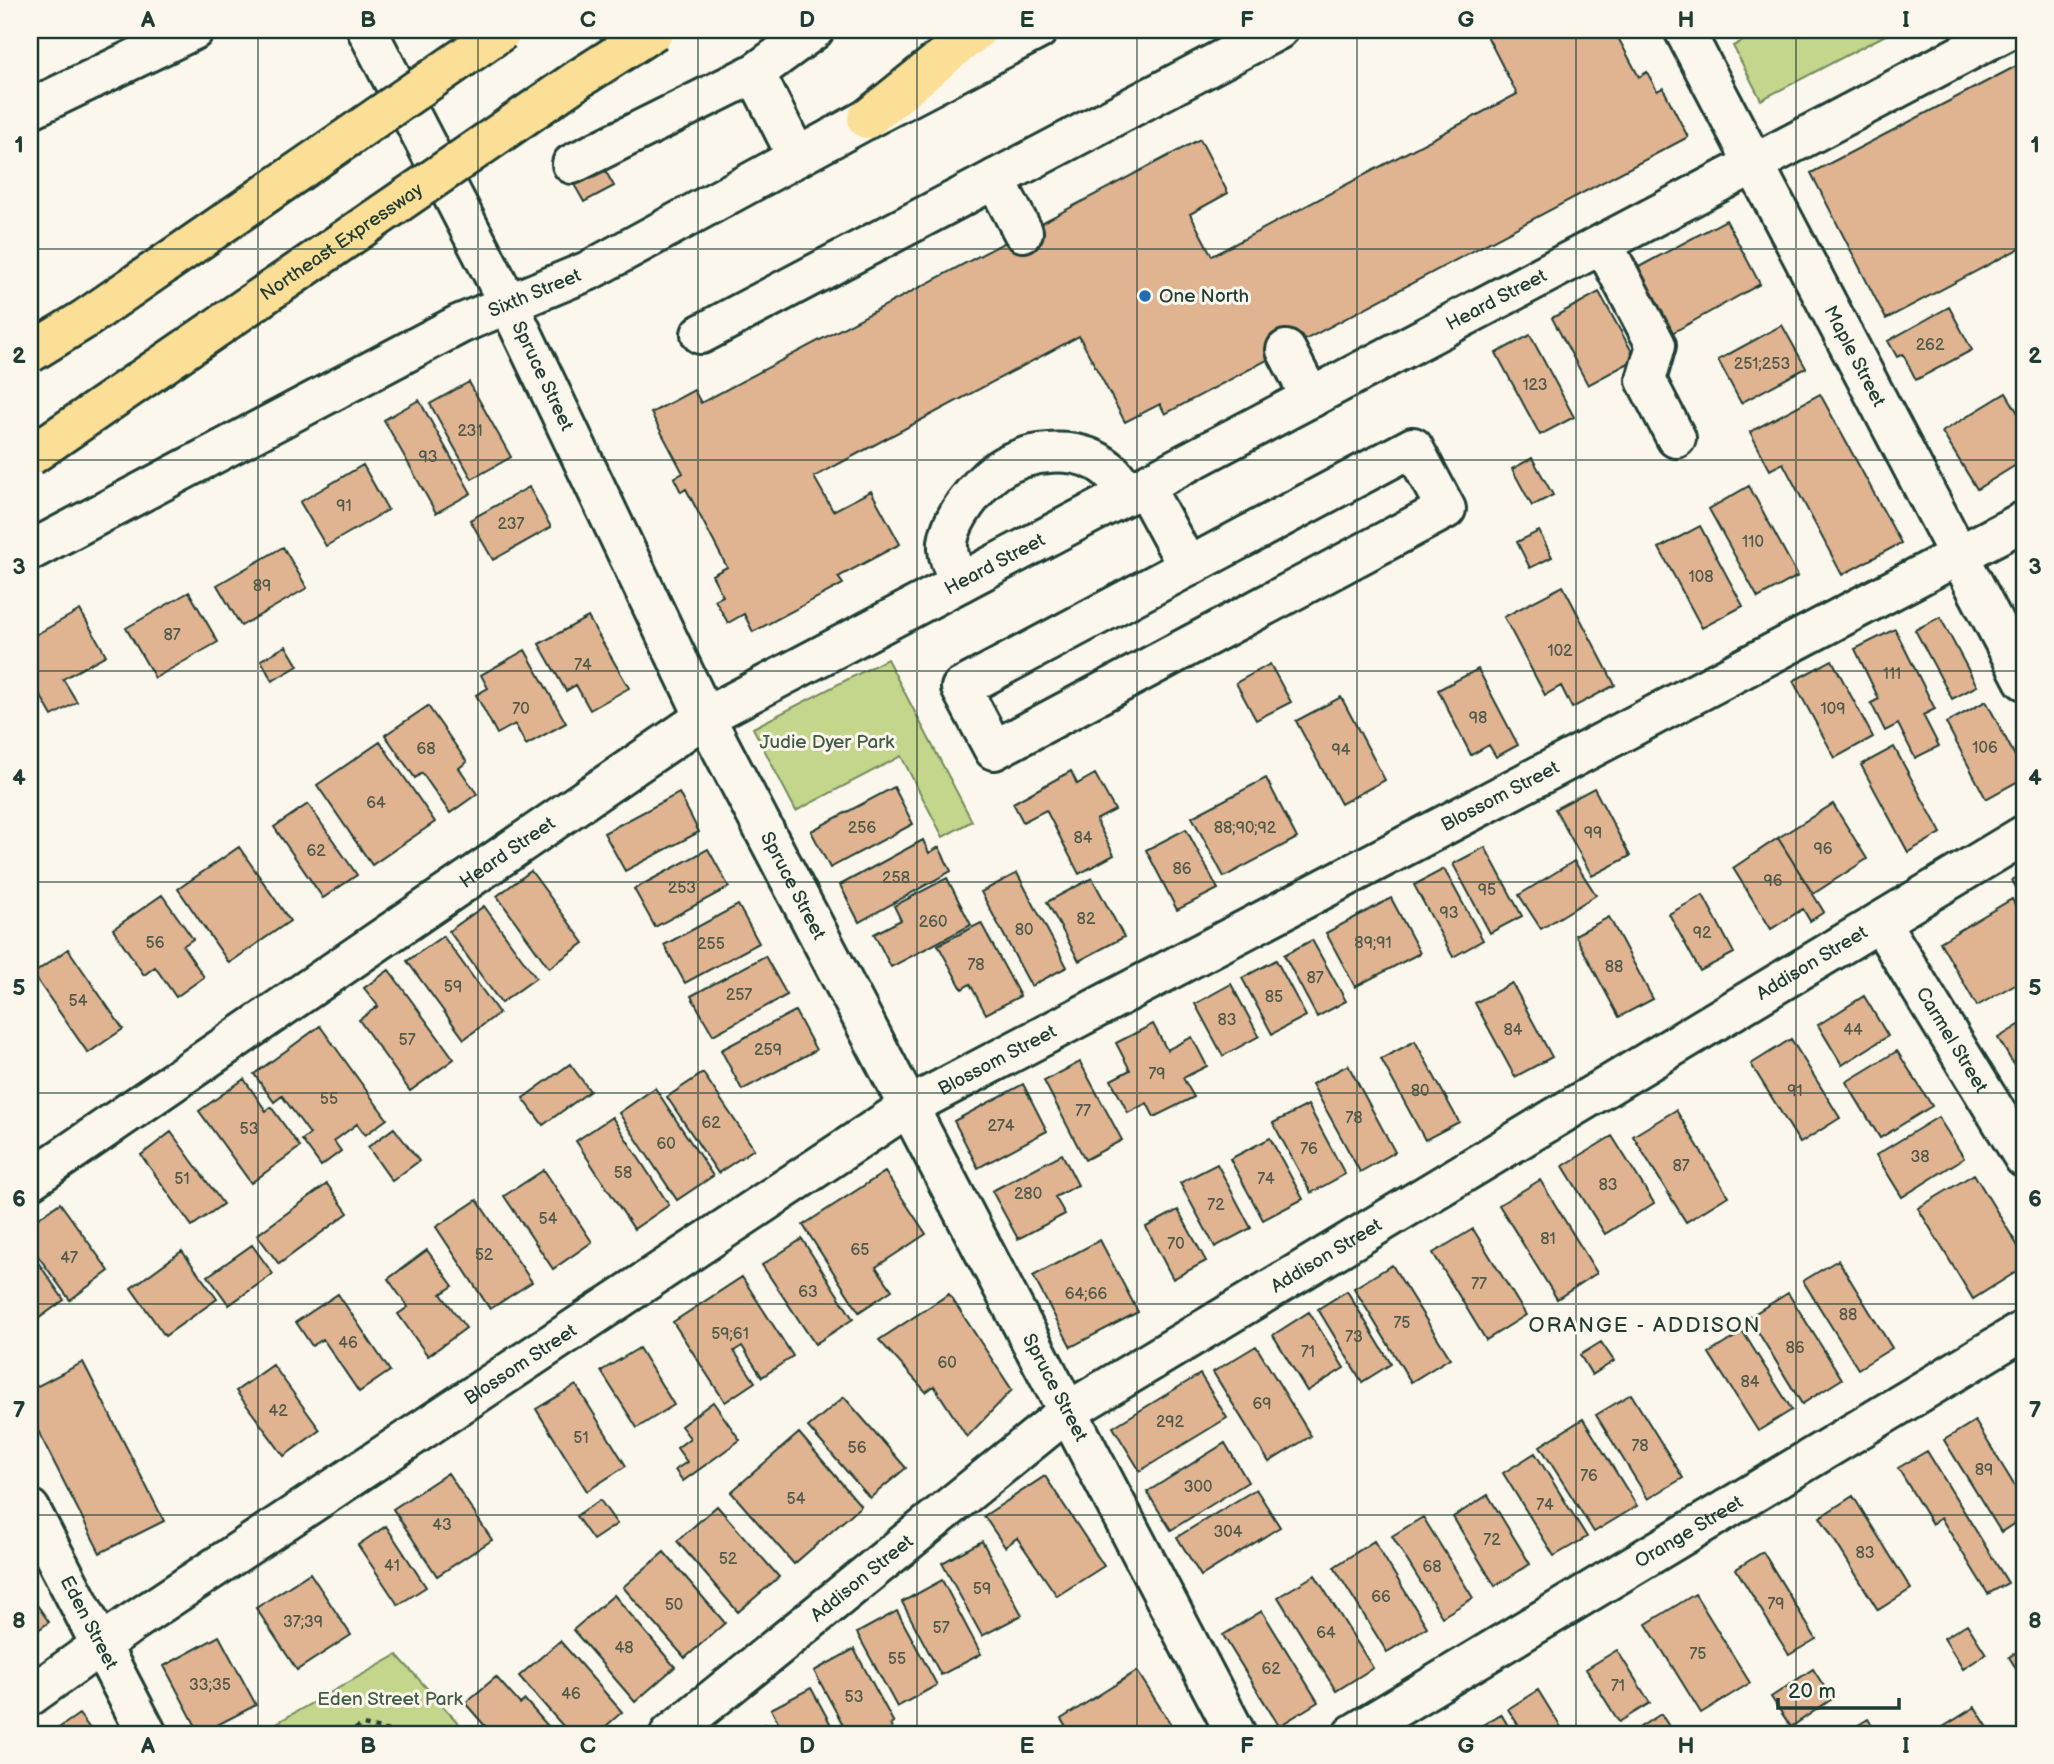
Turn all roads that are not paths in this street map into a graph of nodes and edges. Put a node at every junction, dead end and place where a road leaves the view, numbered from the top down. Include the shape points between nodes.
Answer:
1 (194, 30) edge
2 (367, 30) edge
3 (503, 30) edge
4 (655, 30) edge
5 (814, 30) edge
6 (977, 30) edge
7 (1038, 30) edge
8 (1684, 30) edge
9 (2008, 30) edge
10 (1261, 34) edge
11 (755, 73) junction
12 (30, 109) edge
13 (867, 119) junction
14 (797, 157) junction
15 (572, 164) dead end
16 (1755, 164) junction
17 (995, 179) junction
18 (1023, 232) dead end
19 (1603, 244) junction
20 (508, 303) junction
21 (701, 334) dead end
22 (1286, 350) dead end
23 (30, 353) edge
24 (1311, 398) junction
25 (1676, 438) dead end
26 (30, 456) edge
27 (1135, 491) junction
28 (2024, 521) edge
29 (30, 551) edge
30 (1959, 555) junction
31 (1188, 567) junction
32 (961, 582) junction
33 (2024, 680) edge
34 (705, 717) junction
35 (2024, 835) edge
36 (1880, 922) junction
37 (908, 1107) junction
38 (2024, 1158) edge
39 (30, 1180) edge
40 (2024, 1331) edge
41 (1067, 1412) junction
42 (30, 1509) edge
43 (101, 1645) junction
44 (30, 1696) edge
45 (147, 1734) edge
46 (670, 1734) edge
47 (1236, 1734) edge
48 (1353, 1734) edge

1 - 12 street
2 - 20 street, Spruce Street
3 - 23 highway, bridge
4 - 26 highway, Northeast Expressway, bridge
5 - 11 street
6 - 13 highway
7 - 13 street, Sixth Street
8 - 16 street, Maple Street
9 - 16 street, Heard Street
10 - 17 street
11 - 14 street
11 - 15 street
13 - 14 street, Sixth Street
14 - 20 street, Sixth Street via 588,271
16 - 19 street, Heard Street
16 - 30 street, Maple Street
17 - 18 street
17 - 21 street
19 - 24 street, Heard Street
19 - 25 street via 1656,345 1646,380
20 - 29 street, Sixth Street via 449,329
20 - 34 street, Spruce Street
22 - 24 street
24 - 27 street, Heard Street
27 - 31 street
27 - 32 street, Heard Street
27 - 32 street via 1101,464 1077,454 1049,453 1006,465 975,490 952,528 948,551
28 - 30 street, Blossom Street
30 - 33 street, Maple Street
30 - 37 street, Blossom Street
31 - 31 street via 961,688 994,750 1446,509 1413,447
32 - 34 street, Heard Street
34 - 37 street, Spruce Street
34 - 39 street, Heard Street
35 - 36 street, Addison Street
36 - 38 street, Carmel Street
36 - 41 street, Addison Street
37 - 41 street, Spruce Street
37 - 43 street, Blossom Street
40 - 48 street, Orange Street
41 - 46 street, Addison Street
41 - 47 street, Spruce Street
42 - 43 street, Eden Street
43 - 44 street, Blossom Street
43 - 45 street, Eden Street

